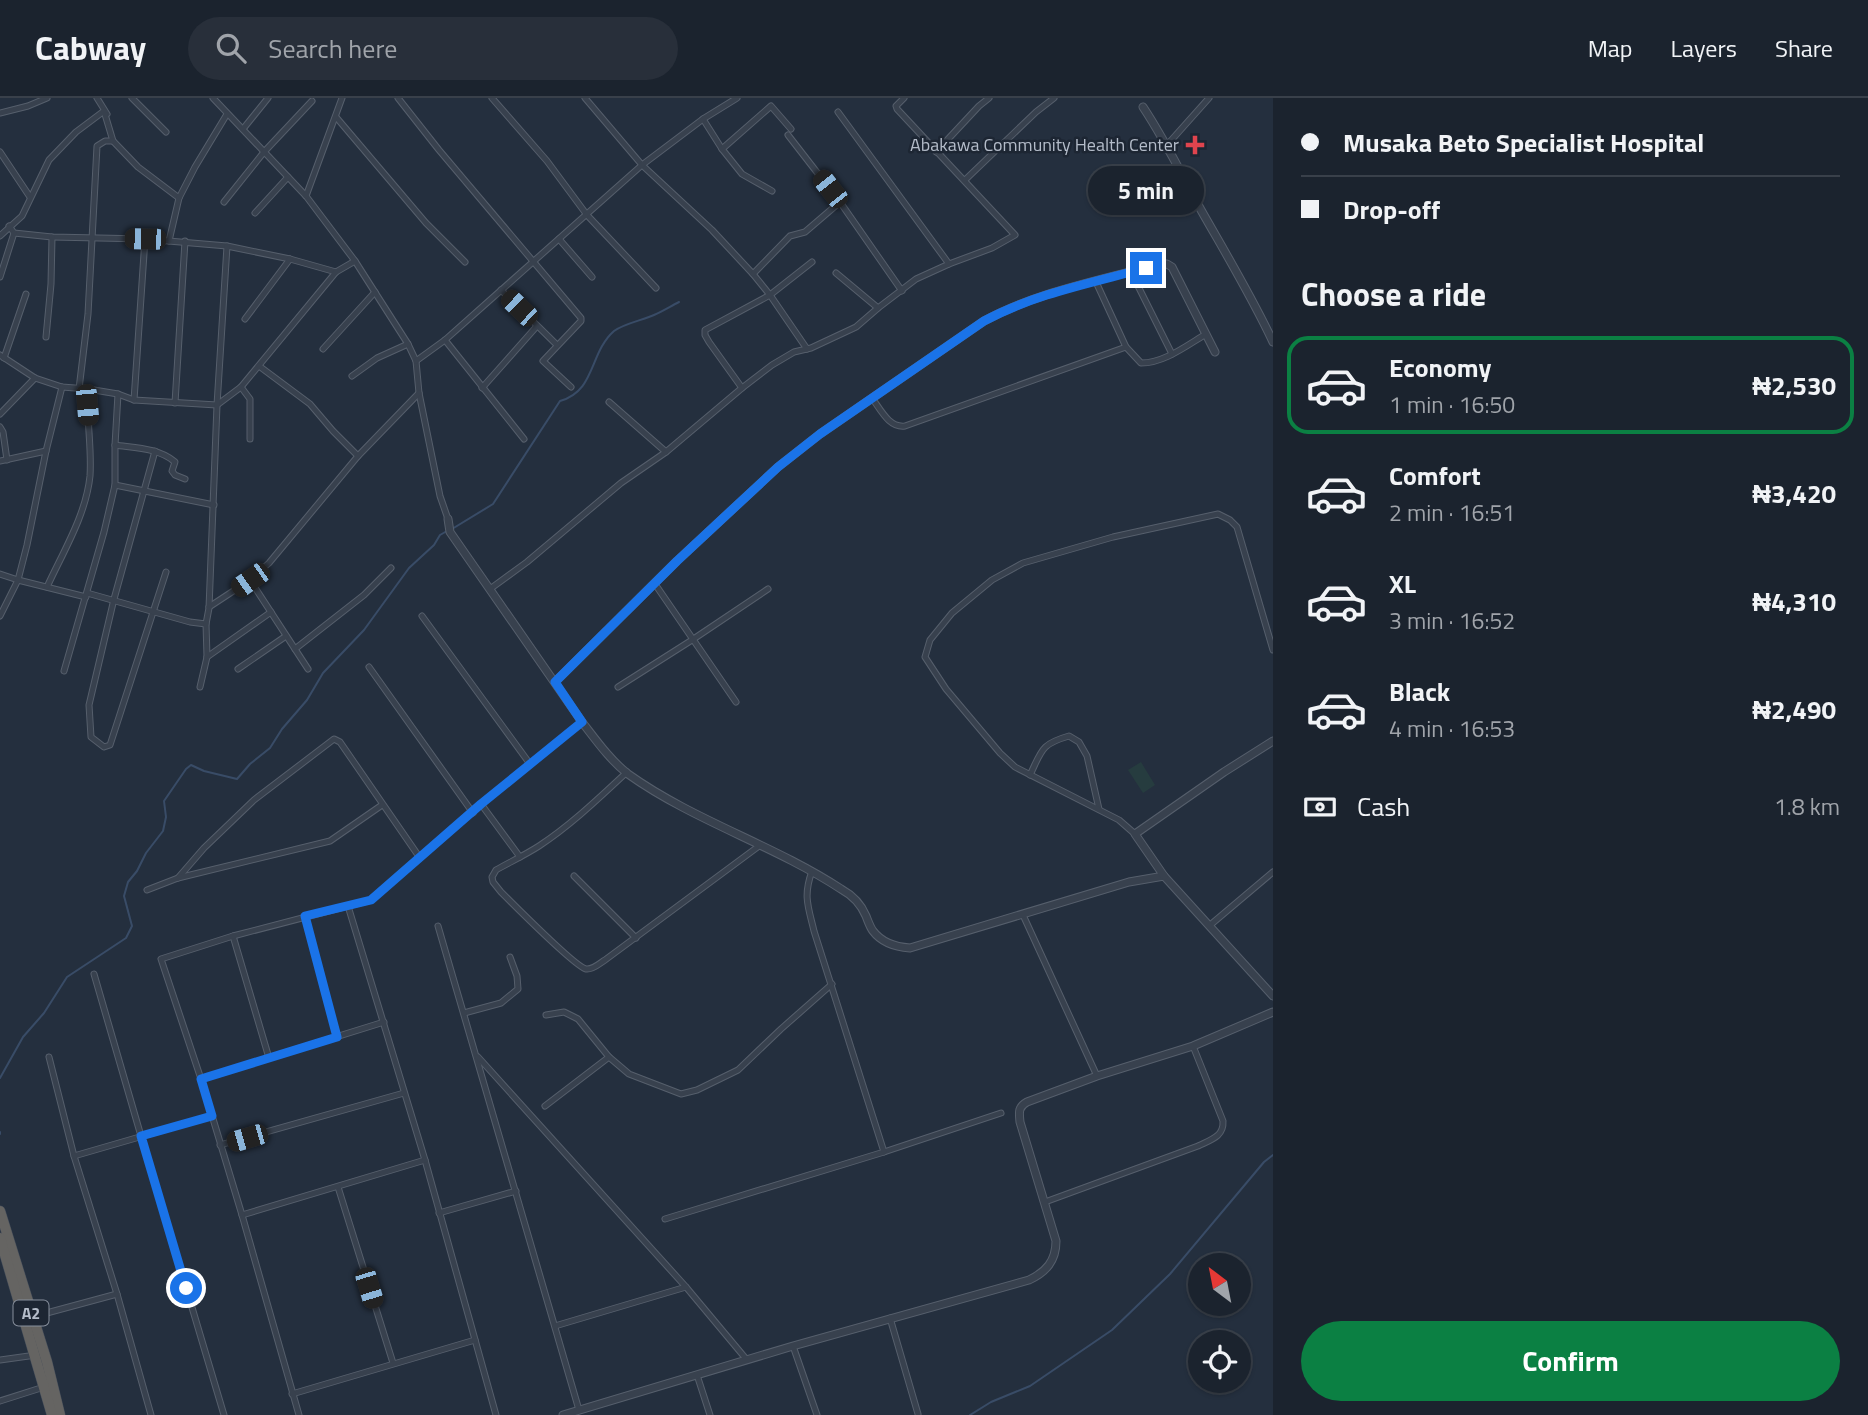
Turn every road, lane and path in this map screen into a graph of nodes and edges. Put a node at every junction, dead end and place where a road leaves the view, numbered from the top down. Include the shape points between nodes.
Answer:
1 (47, 98) edge
2 (97, 98) edge
3 (132, 98) edge
4 (213, 98) edge
5 (268, 98) edge
6 (342, 98) edge
7 (398, 98) edge
8 (492, 98) edge
9 (585, 98) edge
10 (737, 98) edge
11 (904, 98) edge
12 (989, 98) edge
13 (1054, 98) edge
14 (1209, 98) edge
15 (312, 101) dead end
16 (1143, 107) dead end
17 (838, 112) dead end
18 (0, 113) edge
19 (227, 114) junction
20 (335, 117) junction
21 (703, 119) junction
22 (243, 129) junction
23 (166, 132) dead end
24 (113, 141) junction
25 (1167, 145) junction
26 (722, 149) junction
27 (0, 152) edge
28 (264, 152) junction
29 (936, 152) junction
30 (642, 165) junction
31 (288, 177) junction
32 (965, 180) junction
33 (772, 191) dead end
34 (306, 196) junction
35 (30, 197) junction
36 (179, 198) junction
37 (224, 202) dead end
38 (840, 202) junction
39 (256, 213) dead end
40 (587, 215) junction
41 (9, 226) junction
42 (14, 233) junction
43 (0, 236) edge
44 (52, 237) junction
45 (91, 237) junction
46 (145, 239) junction
47 (559, 239) junction
48 (169, 241) junction
49 (185, 242) junction
50 (228, 246) junction
51 (290, 259) junction
52 (355, 261) junction
53 (465, 262) dead end
54 (533, 262) junction
55 (812, 262) dead end
56 (949, 264) junction
57 (336, 272) junction
58 (1131, 272) junction
59 (836, 273) dead end
60 (752, 274) junction
61 (592, 276) dead end
62 (0, 277) edge
63 (1096, 282) junction
64 (656, 288) dead end
65 (500, 290) junction
66 (902, 291) junction
67 (375, 292) junction
68 (26, 294) dead end
69 (770, 295) junction
70 (878, 308) junction
71 (246, 319) dead end
72 (537, 326) junction
73 (1206, 334) junction
74 (46, 337) dead end
75 (445, 340) junction
76 (1273, 342) edge
77 (408, 344) junction
78 (557, 345) junction
79 (1126, 347) junction
80 (323, 349) dead end
81 (807, 349) junction
82 (1215, 352) dead end
83 (1172, 354) junction
84 (2, 356) edge
85 (416, 361) junction
86 (259, 366) junction
87 (352, 376) dead end
88 (35, 378) junction
89 (62, 387) junction
90 (241, 387) junction
91 (571, 387) dead end
92 (482, 388) junction
93 (742, 388) junction
94 (79, 389) junction
95 (88, 389) junction
96 (419, 393) junction
97 (118, 394) junction
98 (872, 398) junction
99 (134, 400) junction
100 (609, 402) dead end
101 (175, 403) junction
102 (217, 405) junction
103 (0, 414) edge
104 (0, 427) edge
105 (250, 439) dead end
106 (524, 439) dead end
107 (114, 445) junction
108 (46, 451) junction
109 (155, 452) junction
110 (666, 452) junction
111 (358, 456) junction
112 (4, 461) edge
113 (185, 479) dead end
114 (115, 485) junction
115 (143, 492) junction
116 (214, 505) junction
117 (447, 519) joint
118 (391, 568) dead end
119 (166, 572) dead end
120 (0, 574) edge
121 (18, 580) junction
122 (250, 580) junction
123 (655, 584) junction
124 (47, 587) junction
125 (491, 589) junction
126 (768, 589) dead end
127 (86, 595) junction
128 (114, 599) junction
129 (209, 608) junction
130 (154, 610) junction
131 (271, 612) junction
132 (0, 616) edge
133 (422, 616) dead end
134 (206, 624) junction
135 (286, 636) junction
136 (692, 640) junction
137 (295, 649) junction
138 (1273, 650) edge
139 (207, 657) junction
140 (369, 667) dead end
141 (238, 669) dead end
142 (309, 670) dead end
143 (64, 671) dead end
144 (555, 682) junction
145 (200, 687) dead end
146 (618, 687) dead end
147 (736, 702) dead end
148 (582, 722) junction
149 (1273, 741) edge
150 (530, 764) junction
151 (626, 772) junction
152 (1030, 775) junction
153 (383, 804) junction
154 (481, 804) junction
155 (1099, 809) junction
156 (473, 813) junction
157 (1135, 834) junction
158 (759, 846) junction
159 (520, 857) junction
160 (420, 858) junction
161 (812, 871) junction
162 (1273, 872) edge
163 (574, 876) dead end
164 (1164, 876) junction
165 (178, 878) junction
166 (147, 890) dead end
167 (348, 906) junction
168 (1023, 915) junction
169 (305, 916) junction
170 (438, 926) dead end
171 (1209, 926) junction
172 (233, 936) junction
173 (636, 938) junction
174 (510, 957) dead end
175 (94, 974) dead end
176 (832, 984) junction
177 (1273, 996) edge
178 (1273, 1012) edge
179 (464, 1013) junction
180 (546, 1015) dead end
181 (384, 1022) junction
182 (337, 1037) junction
183 (1193, 1046) junction
184 (476, 1055) junction
185 (49, 1057) dead end
186 (609, 1057) junction
187 (269, 1058) junction
188 (1097, 1076) junction
189 (201, 1079) junction
190 (404, 1093) junction
191 (545, 1106) dead end
192 (1001, 1113) dead end
193 (212, 1116) junction
194 (141, 1136) junction
195 (220, 1145) junction
196 (884, 1152) junction
197 (74, 1156) junction
198 (425, 1160) junction
199 (338, 1187) junction
200 (516, 1191) junction
201 (1045, 1202) junction
202 (0, 1211) edge
203 (439, 1213) junction
204 (242, 1215) junction
205 (665, 1219) dead end
206 (0, 1238) edge
207 (686, 1287) junction
208 (117, 1294) junction
209 (43, 1314) dead end
210 (890, 1318) junction
211 (555, 1326) junction
212 (475, 1340) junction
213 (793, 1346) junction
214 (36, 1355) junction
215 (0, 1360) edge
216 (747, 1360) junction
217 (393, 1363) junction
218 (697, 1375) junction
219 (44, 1387) junction
220 (292, 1394) junction
221 (0, 1401) edge
222 (579, 1410) junction
223 (918, 1413) edge
224 (52, 1415) edge
225 (60, 1415) edge
226 (151, 1415) edge
227 (224, 1415) edge
228 (299, 1415) edge
229 (496, 1415) edge
230 (563, 1415) edge
231 (710, 1415) edge
232 (817, 1415) edge

1 - 18 street
2 - 24 street via 106,111
3 - 23 street
4 - 19 street
5 - 22 street
6 - 20 street
7 - 54 street
8 - 40 street via 547,160
9 - 30 street
10 - 21 street
11 - 29 street via 897,109
12 - 29 street
13 - 32 street
14 - 25 street
15 - 28 street
16 - 25 street
17 - 56 street
19 - 22 street
19 - 36 street
20 - 34 street
20 - 53 street
21 - 26 street
21 - 30 street
22 - 28 street
24 - 35 street via 104,111 49,160
24 - 36 street
24 - 45 street via 97,146
25 - 76 street
26 - 33 street via 742,174
26 - 38 street via 771,106
27 - 35 street
28 - 31 street
28 - 37 street
29 - 32 street
30 - 40 street
30 - 60 street
31 - 34 street
31 - 39 street
32 - 56 street via 1015,235
34 - 52 street
35 - 41 street via 22,216
36 - 48 street
38 - 60 street via 805,232 790,236
38 - 66 street
40 - 47 street
40 - 64 street
41 - 42 street
41 - 43 street
42 - 44 street
42 - 62 street
44 - 45 street
44 - 74 street
45 - 46 street
45 - 94 street
46 - 48 street
46 - 99 street
47 - 54 street
47 - 61 street
48 - 49 street
49 - 50 street
49 - 101 street
50 - 51 street
50 - 102 street
51 - 57 street
51 - 71 street
52 - 57 street
52 - 67 street
54 - 65 street
54 - 78 street via 581,318
55 - 69 street
56 - 66 street
57 - 86 street
58 - 63 street
58 - 73 street via 1160,264 1172,267
58 - 83 street
59 - 70 street
60 - 69 street
63 - 79 street
63 - 98 street via 1004,310
65 - 72 street
65 - 75 street
66 - 70 street
67 - 77 street
67 - 80 street
68 - 84 street
69 - 81 street
69 - 93 street via 704,333
70 - 81 street via 856,327
72 - 78 street
72 - 92 street
73 - 82 street
73 - 83 street
75 - 85 street
75 - 92 street
77 - 85 street
77 - 87 street
78 - 91 street via 543,361
79 - 83 street via 1141,363
79 - 98 street via 905,426 892,424
81 - 93 street via 772,365
84 - 88 street
85 - 96 street
86 - 90 street
86 - 111 street via 310,404
88 - 89 street
88 - 103 street
89 - 94 street
89 - 108 street
90 - 102 street
90 - 105 street via 250,399
92 - 106 street
93 - 110 street
94 - 95 street
95 - 97 street
95 - 124 street via 90,468 85,500
96 - 111 street
96 - 117 street
97 - 99 street
97 - 107 street
98 - 123 street via 778,467
99 - 101 street
100 - 110 street
101 - 102 street
102 - 116 street
104 - 112 street
107 - 109 street
107 - 114 street
108 - 112 street
108 - 121 street
109 - 113 street via 173,460 172,471
109 - 115 street
110 - 125 street via 621,482
111 - 122 street
114 - 115 street
114 - 127 street
115 - 116 street
115 - 128 street
116 - 129 street
117 - 125 street via 450,532
118 - 137 street
119 - 130 street
120 - 121 street
121 - 124 street
121 - 132 street
122 - 129 street
122 - 131 street
123 - 136 street
123 - 144 street
124 - 127 street
125 - 144 street
126 - 136 street
127 - 128 street
127 - 143 street
128 - 130 street
128 - 130 street via 89,705 91,737 104,747 110,745
129 - 134 street
130 - 134 street
131 - 135 street
131 - 139 street
133 - 150 street
134 - 139 street
135 - 137 street
135 - 141 street
136 - 146 street
136 - 147 street
137 - 142 street
138 - 152 street via 1237,527 1218,514 1023,563 992,580 952,613 930,640 925,657 1000,753
139 - 145 street
140 - 156 street
144 - 148 street
148 - 150 street
148 - 151 street
149 - 157 street
150 - 154 street
151 - 158 street
151 - 159 street via 586,810
152 - 155 street
152 - 155 street via 1043,748 1069,736 1087,756
153 - 160 street
153 - 165 street via 330,841
153 - 165 street via 340,742 331,740 254,800
154 - 156 street
154 - 159 street
155 - 157 street
156 - 160 street
157 - 164 street
158 - 161 street
158 - 173 street
159 - 173 street via 496,870 493,882 581,967 594,968
160 - 167 street via 371,900
161 - 168 street via 854,898 872,930 900,947 911,948
161 - 176 street via 806,901
162 - 171 street
163 - 173 street
164 - 168 street
164 - 171 street
165 - 166 street
167 - 169 street
167 - 181 street
168 - 188 street
169 - 172 street
169 - 182 street
170 - 179 street
171 - 177 street
172 - 187 street
172 - 189 street via 161,959
174 - 179 street via 517,989 501,1003
175 - 194 street
176 - 186 street via 738,1070 697,1090 681,1094 650,1083 629,1074
176 - 196 street
178 - 183 street
179 - 184 street
180 - 186 street via 564,1012 578,1018
181 - 182 street
181 - 190 street
182 - 187 street
183 - 188 street
183 - 201 street via 1223,1121 1219,1135
184 - 200 street
184 - 207 street
185 - 197 street
186 - 191 street
187 - 189 street
188 - 201 street via 1021,1105 1020,1122
189 - 193 street
190 - 195 street
190 - 198 street
192 - 196 street
193 - 194 street
193 - 195 street
194 - 197 street
194 - 227 street
195 - 204 street
196 - 205 street
197 - 208 street
198 - 199 street
198 - 203 street
199 - 204 street
199 - 217 street
200 - 203 street
200 - 211 street
201 - 210 street via 1056,1252 1040,1275
202 - 225 highway, A2
203 - 212 street
204 - 220 street
206 - 214 highway, A2
207 - 211 street
207 - 216 street
208 - 209 street
208 - 226 street
210 - 213 street
210 - 223 street
211 - 222 street
212 - 217 street
212 - 229 street
213 - 216 street
213 - 232 street
214 - 215 street
214 - 219 highway, A2
216 - 218 street
217 - 220 street
218 - 222 street
218 - 231 street
219 - 221 street
219 - 224 highway, A2
220 - 228 street
222 - 230 street

